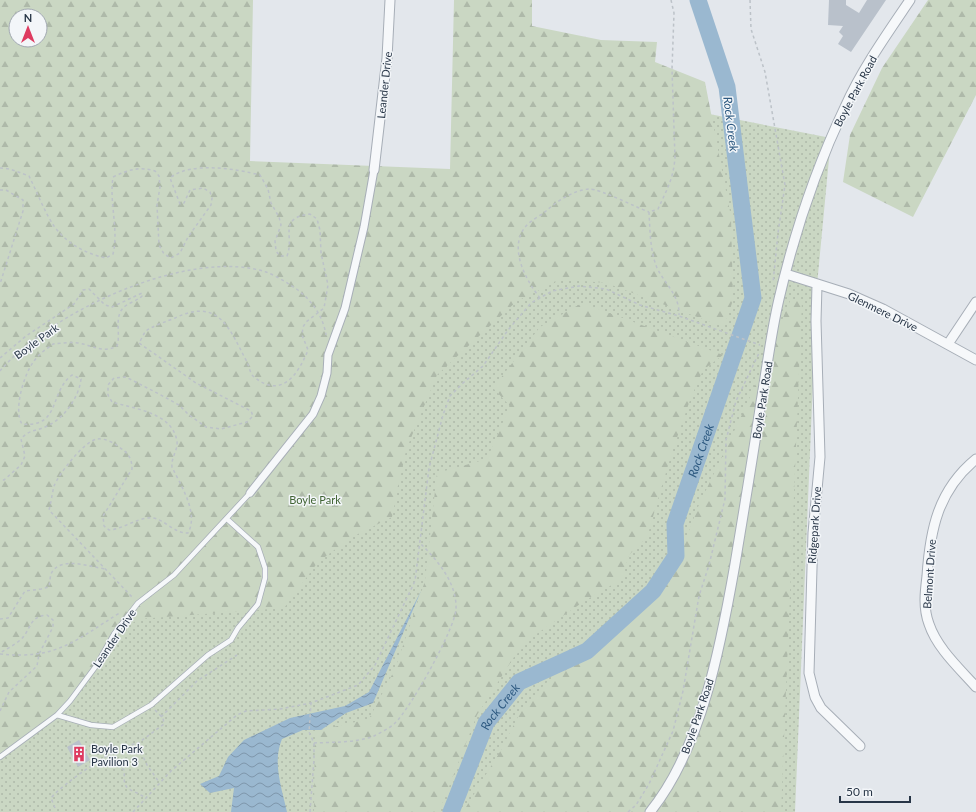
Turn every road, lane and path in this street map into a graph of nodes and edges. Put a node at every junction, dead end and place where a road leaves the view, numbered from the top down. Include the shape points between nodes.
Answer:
1 (390, 0) edge
2 (671, 0) edge
3 (750, 0) edge
4 (910, 0) edge
5 (0, 168) edge
6 (374, 170) joint
7 (0, 190) edge
8 (649, 212) junction
9 (786, 274) junction
10 (0, 284) edge
11 (817, 285) junction
12 (772, 287) dead end
13 (540, 298) junction
14 (100, 299) junction
15 (976, 302) edge
16 (317, 312) junction
17 (679, 316) junction
18 (763, 339) dead end
19 (327, 340) dead end
20 (948, 344) junction
21 (759, 352) dead end
22 (0, 358) edge
23 (976, 360) edge
24 (0, 371) edge
25 (976, 459) edge
26 (0, 479) edge
27 (250, 493) joint
28 (228, 519) junction
29 (420, 543) junction
30 (106, 569) junction
31 (138, 603) junction
32 (124, 611) dead end
33 (0, 619) edge
34 (0, 654) edge
35 (39, 654) junction
36 (238, 655) dead end
37 (976, 687) edge
38 (311, 703) junction
39 (151, 705) junction
40 (0, 711) edge
41 (57, 715) junction
42 (161, 717) junction
43 (314, 743) junction
44 (137, 744) junction
45 (860, 746) dead end
46 (0, 757) edge
47 (108, 757) junction
48 (159, 782) junction
49 (145, 798) junction
50 (55, 808) dead end
51 (133, 812) edge
52 (310, 812) edge
53 (628, 812) edge
54 (650, 812) edge

1 - 6 street, Leander Drive via 387,58
2 - 8 path via 674,25 674,172 668,191 658,208
3 - 12 path via 752,29 765,72 785,185
4 - 9 street, Boyle Park Road via 845,105 813,185 789,257
5 - 16 path via 29,176 54,226 75,246 92,255 106,258 113,254 116,242 112,206 113,177 130,169 146,168 155,171 159,176 158,245 164,254 171,258 180,253 212,198 210,192 204,188 196,188 190,190 184,203 180,204 170,178 175,174 212,168 235,169 260,175 281,225 275,241 280,256 287,256 289,252 288,232 291,222 299,215 310,214 317,219 328,285 324,308
6 - 27 street via 364,227 345,308 328,355 327,373 321,396 313,414
7 - 10 path via 6,190 23,200 23,211
8 - 13 path via 590,189 551,206 527,225 518,242 519,258 531,287
8 - 17 path via 652,250 657,267 672,290 679,308
9 - 11 street, Glenmere Drive
9 - 54 street, Boyle Park Road via 770,350 728,608 718,654 701,711 684,755 665,792
11 - 20 street, Glenmere Drive via 849,294
11 - 45 street, Ridgepark Drive via 820,457 813,533 809,673 815,697 821,708
13 - 17 path via 552,291 579,286 606,289 640,305
13 - 29 path via 531,303 508,330 483,366 450,396 429,468
14 - 16 path, Boyle Park via 141,283 194,270 238,267 266,272 280,279 303,294
14 - 22 path via 89,289 83,290 74,304 26,336
14 - 24 path, Boyle Park via 20,350
14 - 26 path via 105,305 112,306 142,293 142,296 123,308 118,318 117,346 105,350 79,343 53,344 34,361 25,378 19,402 18,418 22,424 30,425 42,421 51,414 66,379 72,375 81,379 80,386 61,417 47,427 25,433 21,439 25,456 20,465 4,480
15 - 20 street
16 - 19 path, Boyle Park
16 - 30 path via 303,327 302,335 308,350 302,364 293,378 283,385 269,385 252,375 221,318 203,310 187,312 146,331 139,343 148,351 196,383 251,411 253,416 247,422 221,429 206,427 179,405 159,394 126,377 114,378 108,385 108,395 112,402 160,417 171,426 177,449 172,467 189,505 192,526 188,533 181,533 148,517 117,530 109,530 104,526 103,516 132,469 132,461 128,453 117,445 105,439 96,439 84,446 65,469 54,486 49,510
17 - 18 path via 762,346
20 - 23 street, Glenmere Drive
21 - 53 path via 736,401 726,440 725,499 699,596 683,691 673,731 649,784 636,805
25 - 37 street, Belmont Drive via 953,484 935,518 929,546 924,604 934,636
27 - 28 lane
28 - 31 lane, Leander Drive via 174,575
28 - 39 lane via 258,547 265,568 265,578 258,604 231,640 208,655
29 - 38 path via 415,581 375,665 358,685
29 - 43 path via 439,562 454,590 456,609 447,636 420,689 395,723 374,736 349,742
30 - 31 path
30 - 33 path via 62,564 52,572 49,587 25,590 8,618
31 - 41 lane, Leander Drive via 114,634 96,666
32 - 35 path via 69,645
34 - 35 path
34 - 35 path via 20,641 32,621 39,616 47,615 53,620 53,627
35 - 40 path via 37,666 9,692
36 - 42 path via 197,681
38 - 43 path via 309,732
38 - 48 path via 280,709 246,711 237,715
39 - 41 lane via 113,727 91,726
39 - 42 path
41 - 46 lane, Leander Drive
42 - 44 path via 164,724
43 - 52 path
44 - 47 path via 123,748
44 - 48 path via 147,766
47 - 49 path via 124,770 125,786
47 - 50 path via 87,768 55,792 51,798
48 - 49 path
49 - 51 path

